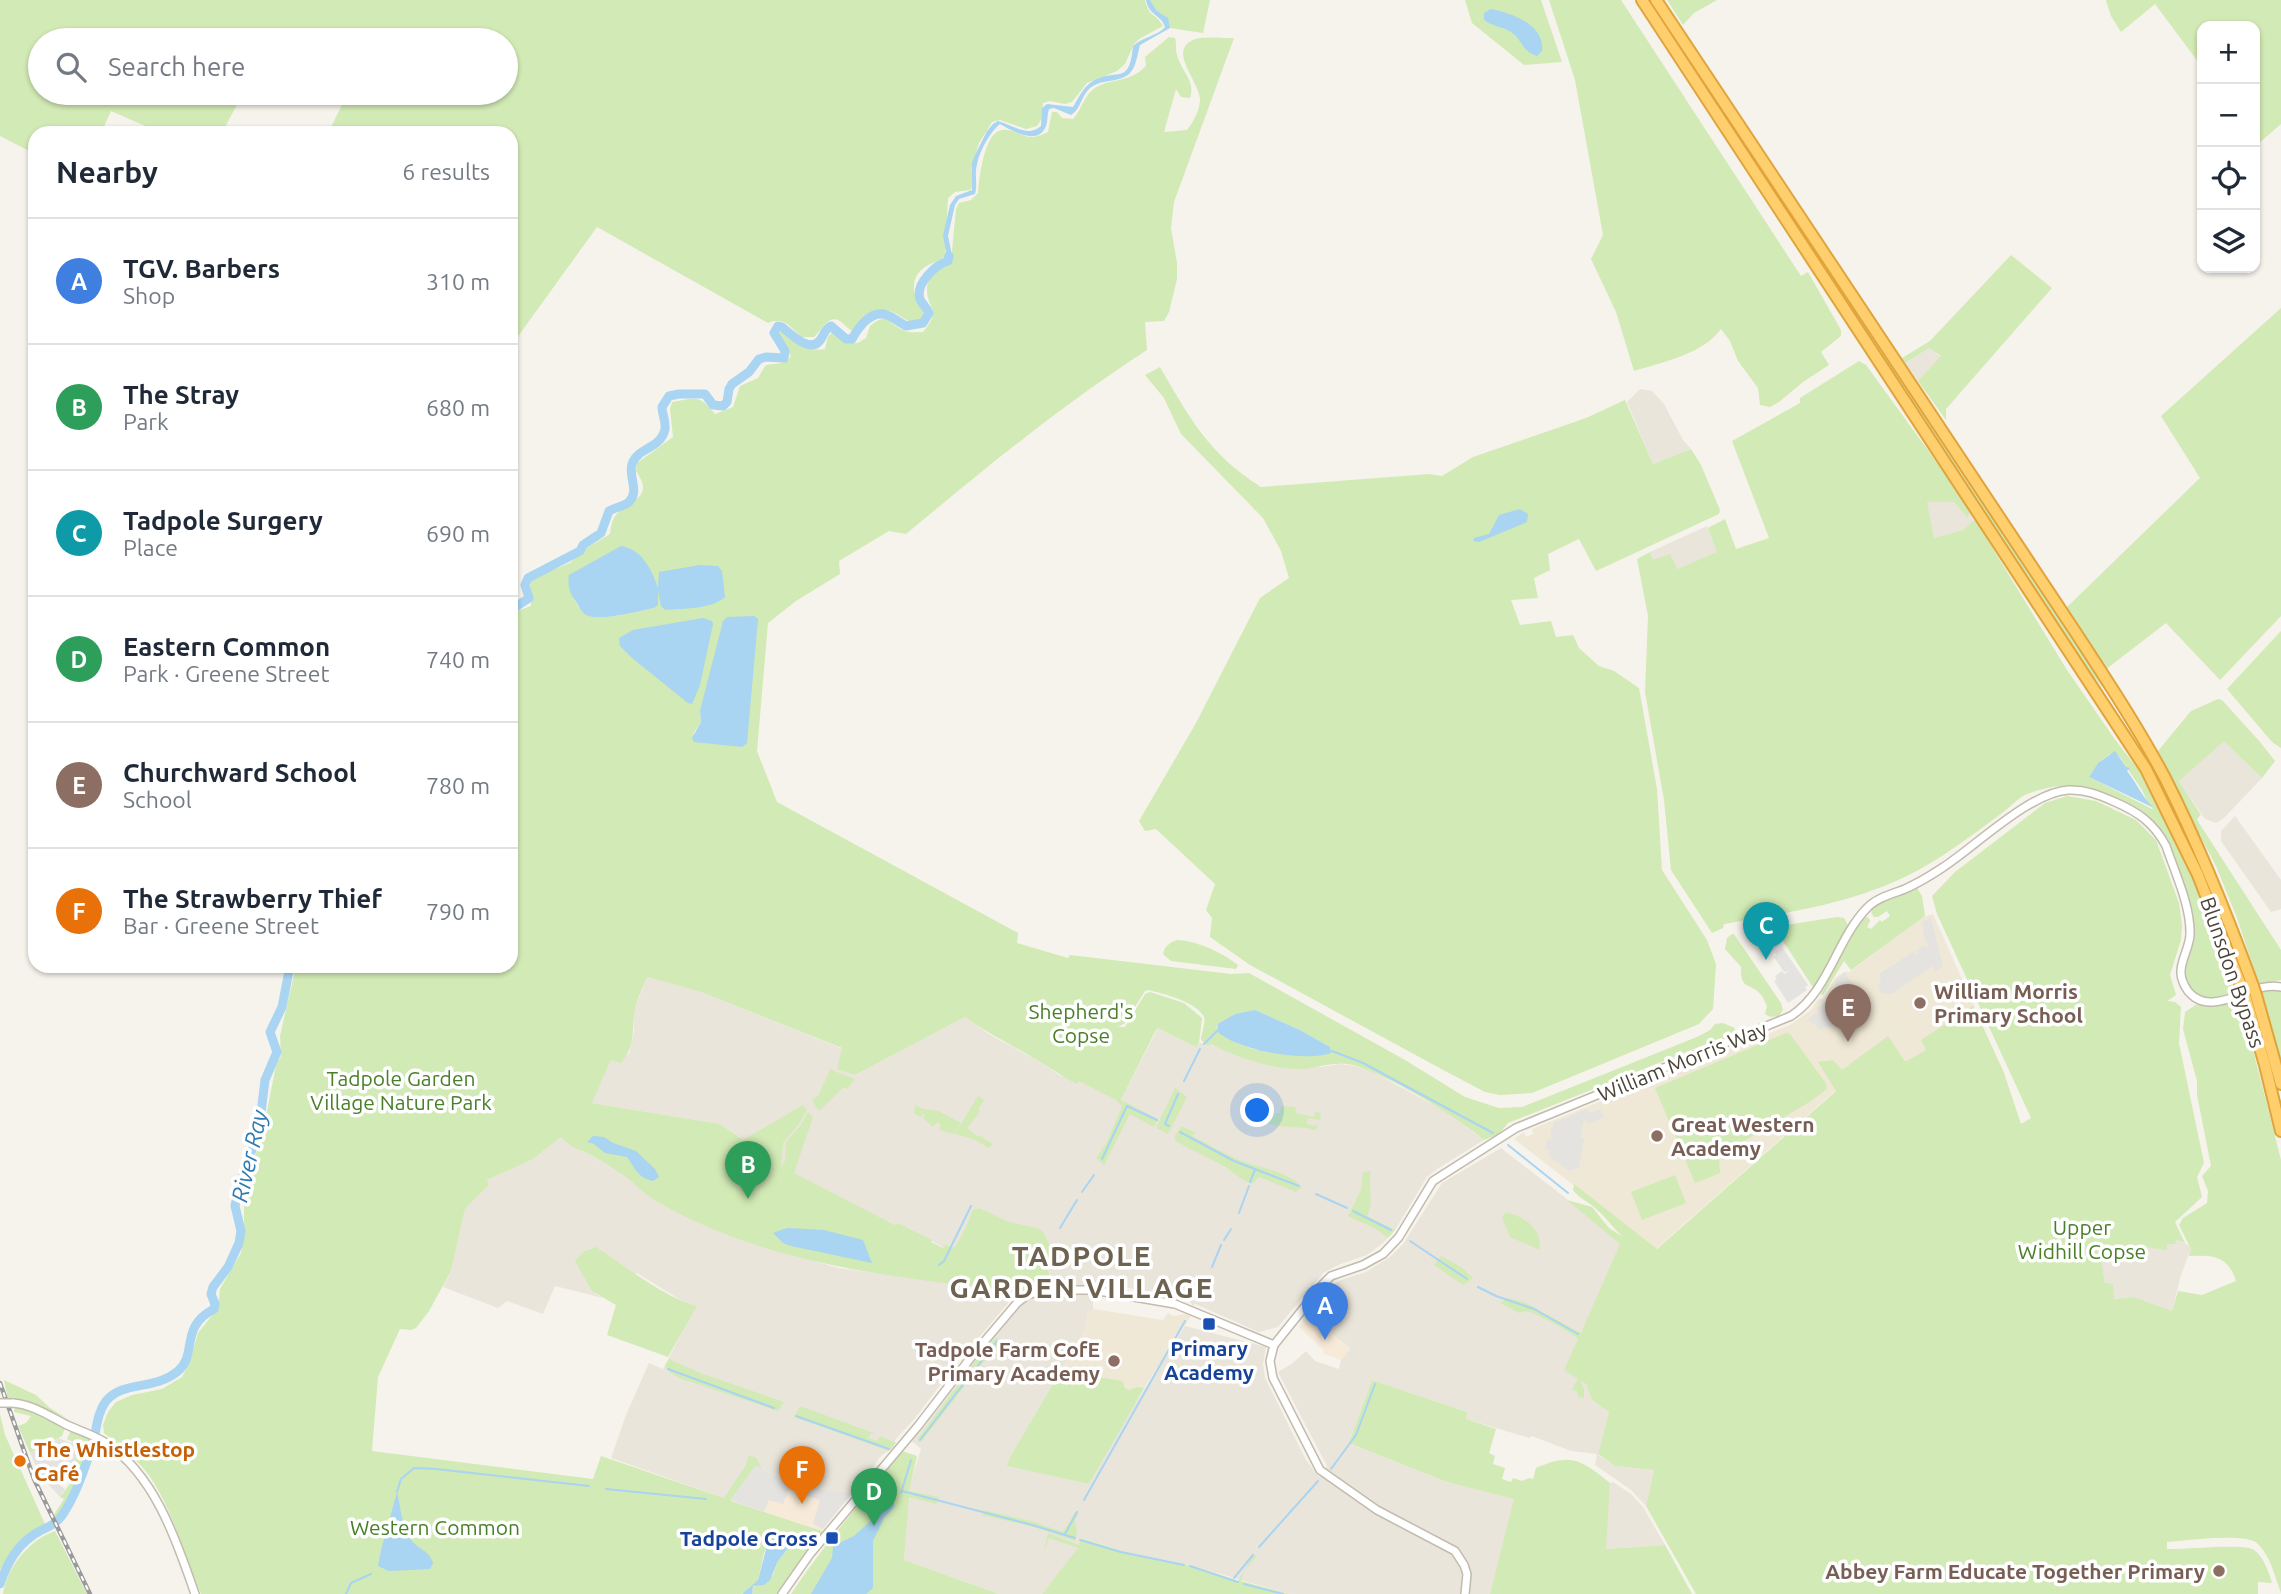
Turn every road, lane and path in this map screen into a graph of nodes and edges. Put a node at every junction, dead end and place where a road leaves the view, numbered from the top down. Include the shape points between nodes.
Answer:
1 (1642, 0) edge
2 (1656, 0) edge
3 (2195, 854) junction
4 (2281, 987) edge
5 (2249, 992) junction
6 (2281, 1084) edge
7 (2281, 1131) edge
8 (1274, 1345) junction
9 (0, 1403) edge
10 (195, 1594) edge
11 (782, 1594) edge
12 (1465, 1594) edge

1 - 3 highway via 2146,768
2 - 3 highway via 2113,690 2164,776
3 - 5 highway, Blunsdon Bypass
4 - 8 street, William Morris Way via 2266,986 2212,1002 2193,996 2181,974 2189,921 2160,835 2135,812 2100,796 2077,790 2047,796 1933,874 1871,904 1815,994 1791,1016 1516,1128 1437,1178 1388,1250 1331,1276
5 - 6 highway, Blunsdon Bypass
5 - 7 highway, Blunsdon Bypass
8 - 11 street via 1165,1302 1093,1290 1045,1290 1027,1296 971,1356
8 - 12 street via 1273,1378 1320,1470 1377,1510 1455,1551 1467,1574
9 - 10 street, bridge via 34,1408 105,1442 130,1464 151,1494

